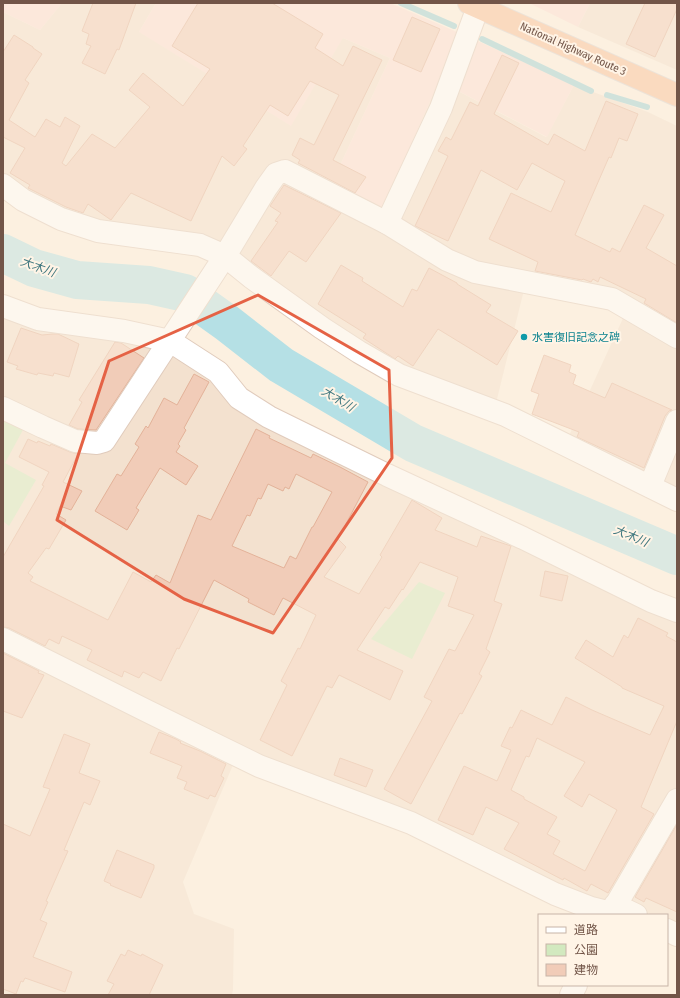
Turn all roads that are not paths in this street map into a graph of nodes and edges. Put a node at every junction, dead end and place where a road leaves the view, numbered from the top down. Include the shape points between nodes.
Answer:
1 (473, 5) edge
2 (677, 95) edge
3 (3, 185) edge
4 (387, 223) junction
5 (224, 256) junction
6 (3, 306) edge
7 (677, 337) edge
8 (170, 340) junction
9 (3, 408) edge
10 (677, 421) edge
11 (650, 486) junction
12 (677, 500) edge
13 (677, 611) edge
14 (3, 639) edge
15 (677, 800) edge
16 (612, 911) edge
17 (630, 914) edge
18 (668, 930) edge
19 (677, 935) edge
20 (576, 986) edge
21 (571, 995) edge

1 - 2 highway, National Highway Route 3
1 - 4 street via 441,108
3 - 5 street via 23,200 61,219 98,231 200,245
4 - 5 street via 285,171 276,174
4 - 7 street via 447,260 475,272 612,299
5 - 8 street
5 - 11 street via 322,328 399,375 505,414
6 - 8 street via 38,319
8 - 9 street via 104,441 75,441
8 - 13 street via 218,372 239,398 269,417 651,601
10 - 11 street
11 - 12 street
14 - 16 street via 259,766 411,823 555,894 591,908
15 - 16 street
16 - 17 street
18 - 19 street
20 - 21 street

